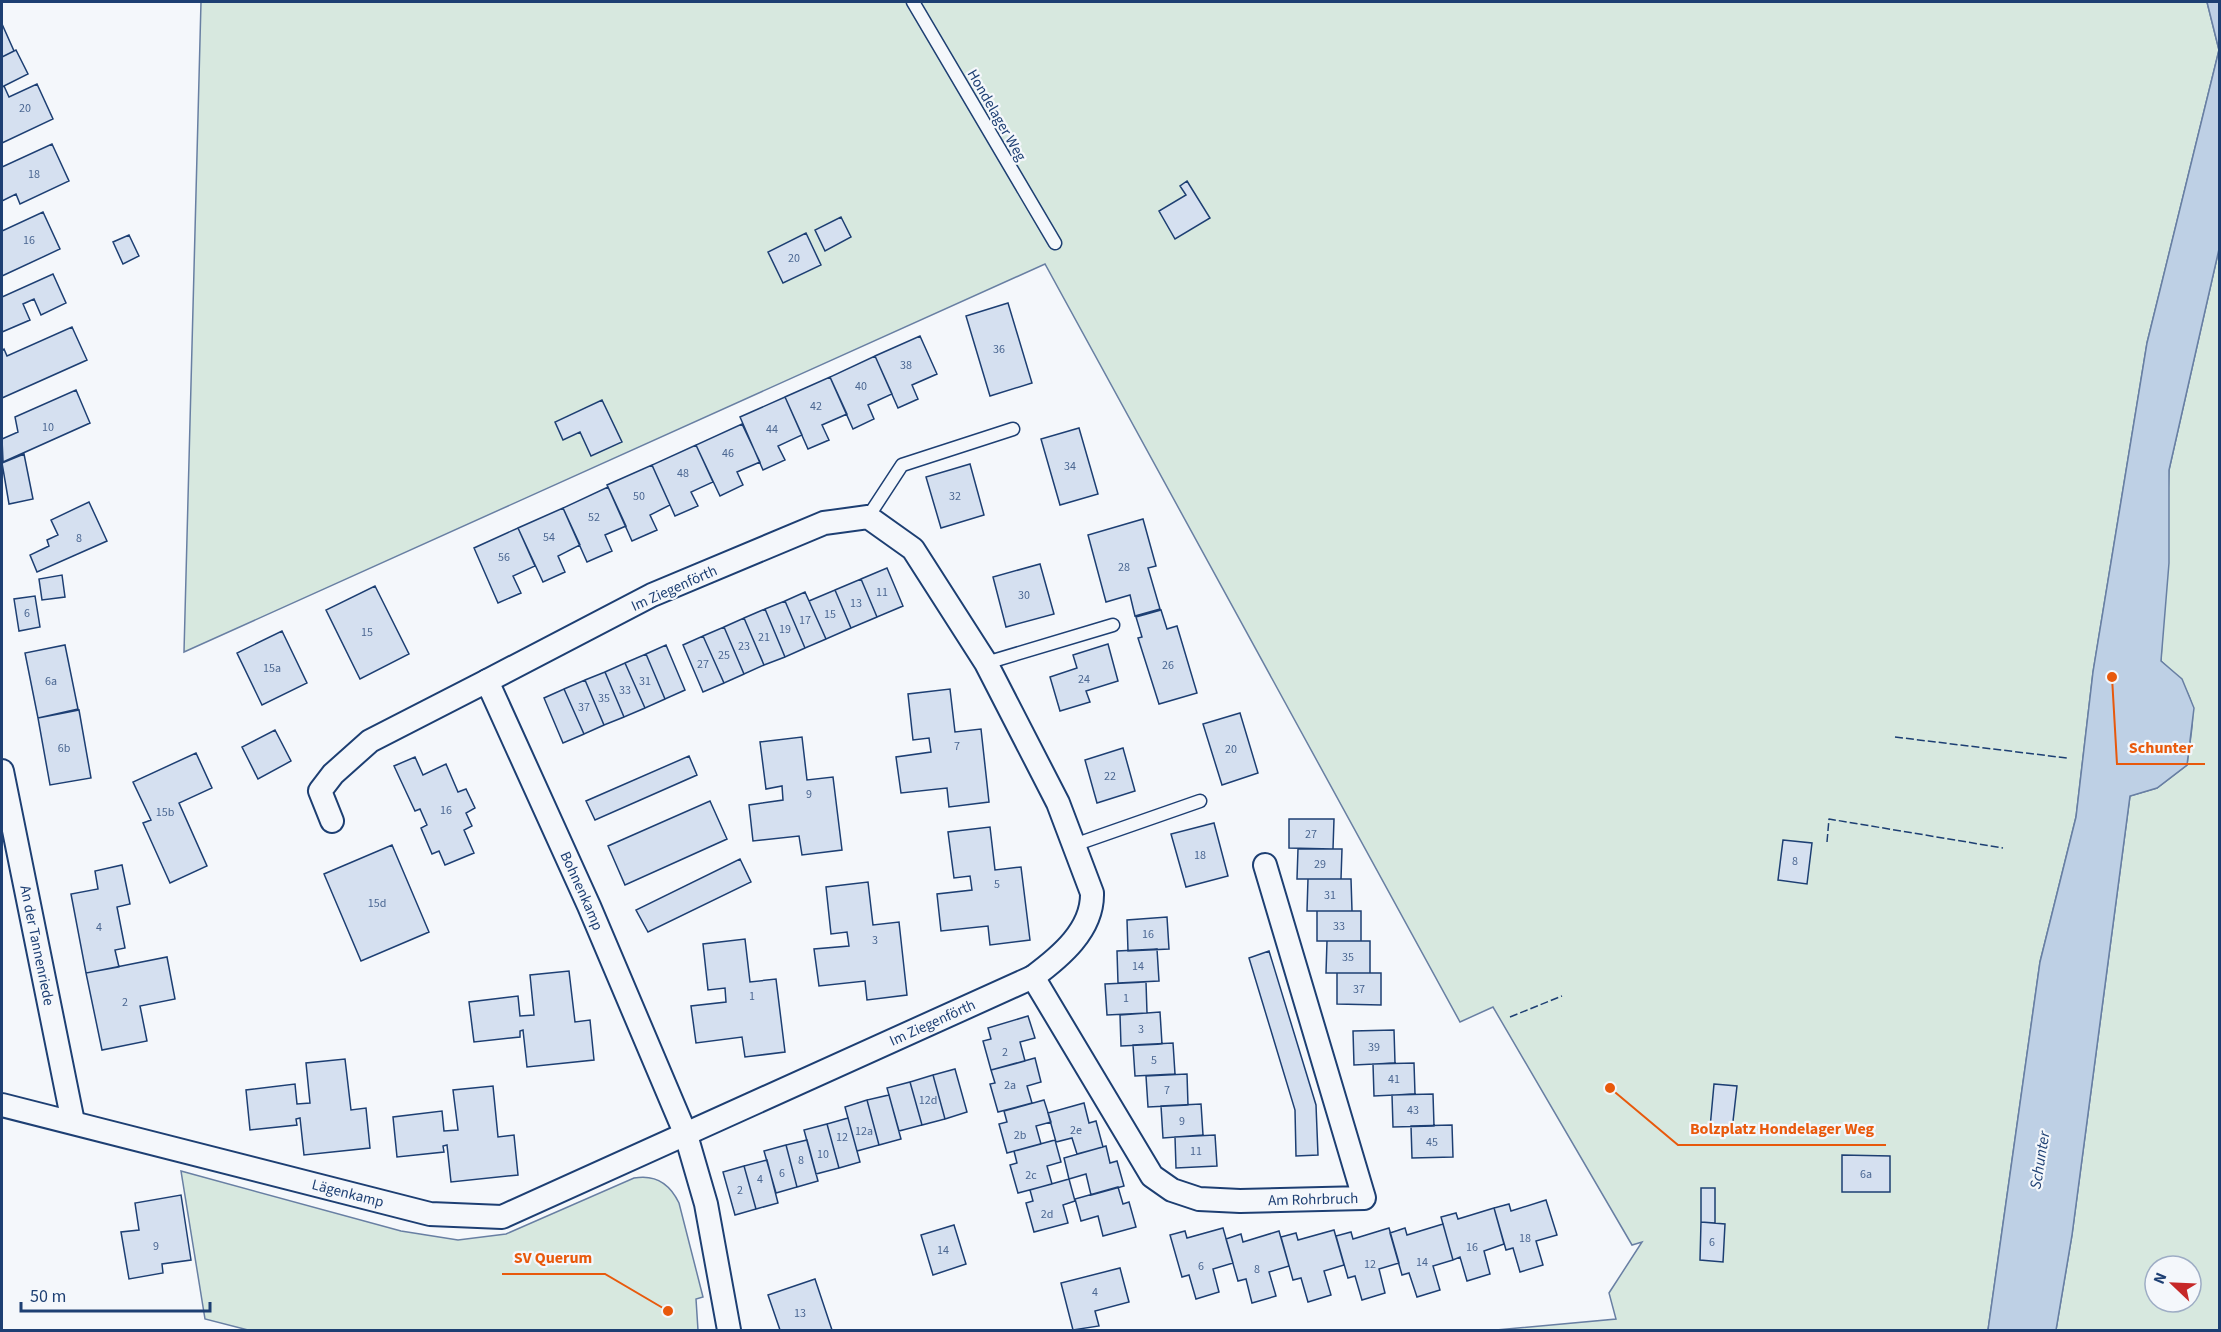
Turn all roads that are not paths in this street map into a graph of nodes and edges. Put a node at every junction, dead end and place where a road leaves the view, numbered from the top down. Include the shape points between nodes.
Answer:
1 (913, 2) edge
2 (1055, 243) dead end
3 (1013, 429) dead end
4 (868, 517) junction
5 (1113, 625) dead end
6 (986, 663) junction
7 (487, 681) junction
8 (2, 771) edge
9 (1200, 801) dead end
10 (332, 821) dead end
11 (1074, 845) junction
12 (1264, 865) dead end
13 (1033, 977) junction
14 (2, 1105) edge
15 (73, 1122) junction
16 (686, 1135) junction
17 (729, 1330) edge

1 - 2 lane, Hondelager Weg
3 - 4 lane via 902,465
4 - 6 street, Im Ziegenförth via 913,549
4 - 7 street, Im Ziegenförth via 824,523 652,596
5 - 6 lane
6 - 11 street, Im Ziegenförth via 1058,803
7 - 10 street via 370,741 333,774 320,791
7 - 16 street, Bohnenkamp via 590,906
8 - 15 street, An der Tannenriede
9 - 11 lane
11 - 13 street, Im Ziegenförth via 1092,893 1092,906 1074,941
12 - 13 street, Am Rohrbruch via 1364,1198 1240,1201 1199,1199 1172,1190 1152,1176
13 - 16 street, Im Ziegenförth
14 - 15 street, Lägenkamp
15 - 16 street, Lägenkamp via 430,1214 502,1217
16 - 17 street, Bohnenkamp via 706,1204

